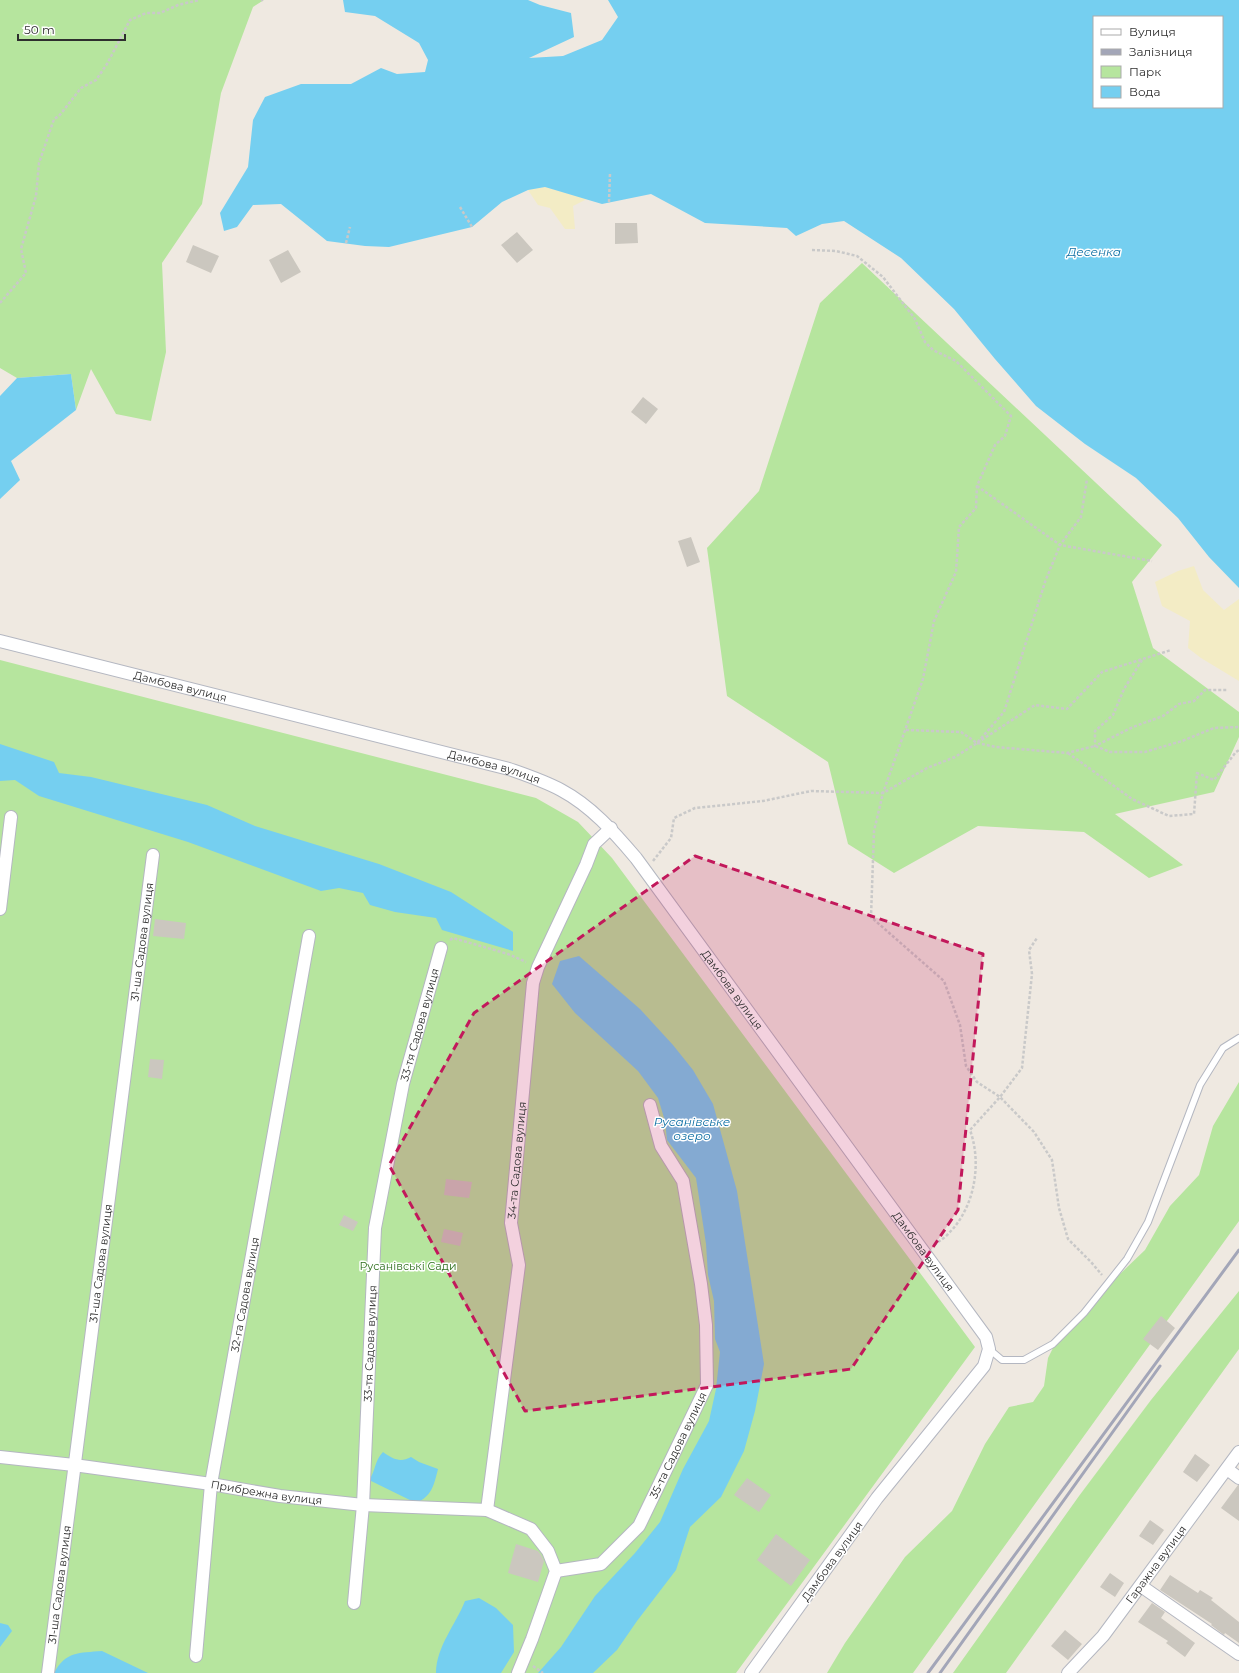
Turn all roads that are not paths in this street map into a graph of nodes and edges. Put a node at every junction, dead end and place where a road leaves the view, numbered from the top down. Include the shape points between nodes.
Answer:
1 (0, 641) edge
2 (11, 817) dead end
3 (611, 828) junction
4 (154, 854) dead end
5 (0, 910) edge
6 (308, 936) dead end
7 (441, 948) road end
8 (1239, 1038) edge
9 (650, 1106) dead end
10 (989, 1349) junction
11 (1239, 1452) edge
12 (0, 1457) edge
13 (74, 1465) junction
14 (1227, 1469) junction
15 (1239, 1478) edge
16 (212, 1484) junction
17 (363, 1505) junction
18 (487, 1510) junction
19 (556, 1571) junction
20 (1141, 1586) junction
21 (354, 1603) dead end
22 (1239, 1654) edge
23 (196, 1656) dead end
24 (48, 1673) edge
25 (518, 1673) edge
26 (751, 1673) edge
27 (1068, 1673) edge

1 - 3 street, Дамбова вулиця via 509,769 560,789
2 - 5 street
3 - 10 street, Дамбова вулиця via 986,1337
3 - 18 street, 34-та Садова вулиця via 594,844 533,983 511,1224 519,1265
4 - 13 street, 31-ша Садова вулиця
6 - 16 street, 32-га Садова вулиця
7 - 17 street, 33-тя Садова вулиця via 403,1084 375,1228
8 - 10 lane via 1223,1048 1200,1085 1148,1222 1127,1259 1108,1284 1053,1344 1024,1360 1002,1360
9 - 19 street, 35-та Садова вулиця via 661,1146 683,1181 702,1284 707,1386 639,1526 601,1564
10 - 26 street, Дамбова вулиця via 984,1366 877,1498
11 - 14 street, Гаражна вулиця
12 - 13 street, Прибрежна вулиця
13 - 16 street, Прибрежна вулиця
13 - 24 street, 31-ша Садова вулиця
14 - 15 street
14 - 20 street, Гаражна вулиця
16 - 17 street, Прибрежна вулиця via 280,1496
16 - 23 street, 32-га Садова вулиця
17 - 18 street, Прибрежна вулиця
17 - 21 street, 33-тя Садова вулиця
18 - 19 street, Прибрежна вулиця via 531,1529 548,1551
19 - 25 street
20 - 22 street
20 - 27 street, Гаражна вулиця via 1103,1636

